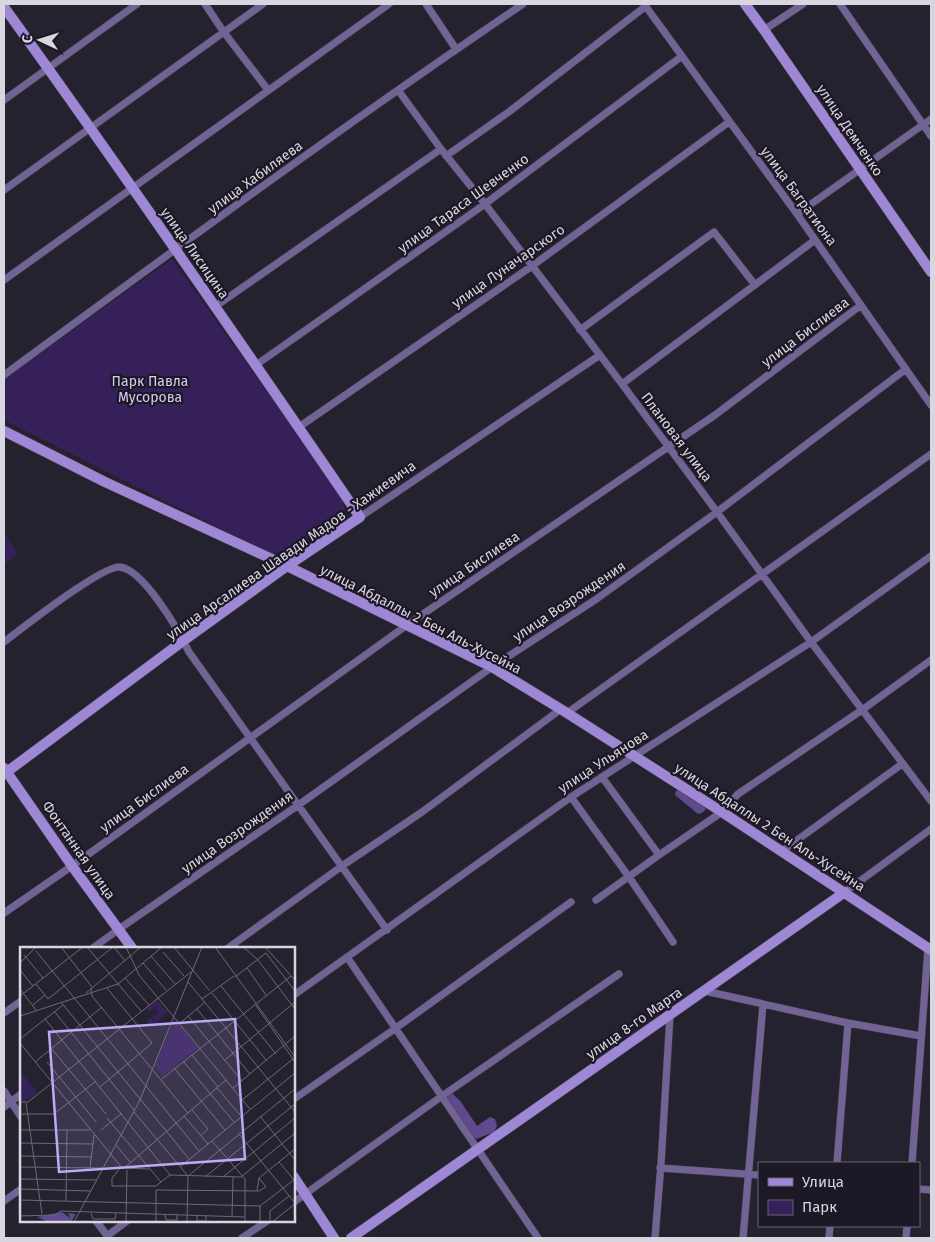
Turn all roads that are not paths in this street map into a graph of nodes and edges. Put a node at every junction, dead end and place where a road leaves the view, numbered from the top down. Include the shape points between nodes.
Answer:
1 (10, 4) edge
2 (137, 4) edge
3 (205, 4) edge
4 (263, 4) edge
5 (389, 4) edge
6 (426, 4) edge
7 (523, 4) edge
8 (745, 4) edge
9 (803, 4) edge
10 (840, 4) edge
11 (645, 5) edge
12 (4, 8) edge
13 (764, 30) junction
14 (224, 31) junction
15 (456, 49) junction
16 (682, 56) junction
17 (48, 68) junction
18 (268, 90) junction
19 (398, 90) junction
20 (4, 100) edge
21 (931, 119) edge
22 (729, 122) junction
23 (923, 124) junction
24 (90, 129) junction
25 (931, 136) edge
26 (441, 149) junction
27 (446, 156) junction
28 (860, 169) junction
29 (132, 189) junction
30 (4, 190) edge
31 (485, 204) junction
32 (796, 214) junction
33 (815, 240) junction
34 (176, 250) junction
35 (532, 266) junction
36 (931, 272) edge
37 (4, 280) edge
38 (755, 285) junction
39 (860, 305) junction
40 (216, 306) junction
41 (580, 330) junction
42 (600, 355) junction
43 (256, 365) junction
44 (906, 369) junction
45 (4, 375) edge
46 (622, 384) junction
47 (931, 405) edge
48 (299, 427) junction
49 (4, 431) edge
50 (668, 447) junction
51 (931, 454) edge
52 (717, 512) junction
53 (360, 517) junction
54 (931, 556) edge
55 (287, 566) junction
56 (762, 574) junction
57 (407, 625) junction
58 (184, 640) junction
59 (4, 642) edge
60 (810, 642) junction
61 (931, 660) edge
62 (492, 668) junction
63 (862, 710) junction
64 (564, 711) junction
65 (250, 737) junction
66 (634, 756) junction
67 (902, 764) junction
68 (5, 771) edge
69 (602, 776) junction
70 (571, 797) junction
71 (931, 802) edge
72 (298, 806) junction
73 (722, 812) junction
74 (931, 829) edge
75 (782, 851) junction
76 (659, 855) junction
77 (72, 866) junction
78 (342, 866) junction
79 (629, 877) junction
80 (845, 892) junction
81 (596, 900) dead end
82 (571, 902) dead end
83 (4, 913) edge
84 (118, 929) junction
85 (387, 930) junction
86 (673, 942) dead end
87 (94, 947) edge
88 (131, 947) edge
89 (229, 947) edge
90 (930, 949) edge
91 (348, 957) junction
92 (619, 974) dead end
93 (705, 990) junction
94 (295, 995) edge
95 (20, 1002) edge
96 (763, 1004) junction
97 (4, 1013) edge
98 (670, 1015) junction
99 (848, 1023) junction
100 (396, 1028) junction
101 (921, 1036) junction
102 (4, 1091) edge
103 (20, 1095) edge
104 (442, 1096) junction
105 (295, 1098) edge
106 (11, 1102) junction
107 (4, 1106) edge
108 (20, 1116) edge
109 (478, 1149) junction
110 (837, 1162) edge
111 (912, 1162) edge
112 (660, 1168) junction
113 (749, 1174) junction
114 (758, 1175) edge
115 (295, 1179) edge
116 (20, 1190) edge
117 (305, 1194) junction
118 (4, 1201) edge
119 (295, 1201) edge
120 (97, 1222) edge
121 (126, 1222) edge
122 (266, 1222) edge
123 (108, 1237) edge
124 (242, 1238) edge
125 (334, 1238) edge
126 (351, 1238) edge
127 (538, 1238) edge
128 (655, 1238) edge
129 (743, 1238) edge

1 - 12 street
2 - 17 street
3 - 14 street
4 - 14 street
5 - 18 street
6 - 15 street
7 - 15 street, улица Хабиляева
8 - 13 street, улица Демченко
9 - 13 street
10 - 23 street
11 - 16 street, улица Багратиона
11 - 27 street via 510,111
12 - 17 street, улица Лисицина
13 - 28 street, улица Демченко
14 - 18 street
14 - 24 street
15 - 19 street, улица Хабиляева
16 - 22 street, улица Багратиона
16 - 31 street, улица Тараса Шевченко
17 - 20 street
17 - 24 street, улица Лисицина
18 - 29 street
19 - 26 street, Плановая улица
19 - 34 street, улица Хабиляева
21 - 23 street
22 - 32 street, улица Багратиона
22 - 35 street, улица Луначарского
23 - 25 street
23 - 28 street
24 - 29 street, улица Лисицина
24 - 30 street
26 - 27 street, Плановая улица
26 - 40 street
27 - 31 street, Плановая улица
28 - 32 street
28 - 36 street, улица Демченко
29 - 34 street, улица Лисицина
29 - 37 street
31 - 35 street, Плановая улица
31 - 43 street, улица Тараса Шевченко
32 - 33 street, улица Багратиона
33 - 38 street
33 - 39 street, улица Багратиона
34 - 40 street, улица Лисицина
34 - 45 street, улица Хабиляева
35 - 41 street, Плановая улица
35 - 48 street, улица Луначарского
38 - 41 street via 714,232
38 - 46 street
39 - 44 street, улица Багратиона
39 - 50 street, улица Бислиева via 715,416
40 - 43 street, улица Лисицина
41 - 42 street, Плановая улица
42 - 46 street, Плановая улица
42 - 53 street, улица Арсалиева Шавади Мадов - Хажиевича
43 - 48 street, улица Лисицина
44 - 47 street, улица Багратиона
44 - 52 street, улица Возрождения
46 - 50 street, Плановая улица
48 - 53 street, улица Лисицина
49 - 55 street, улица Абдаллы 2 Бен Аль-Хусейна
50 - 52 street, Плановая улица
50 - 57 street, улица Бислиева
51 - 56 street
52 - 56 street, Плановая улица
52 - 62 street, улица Возрождения via 595,600
53 - 55 street, улица Арсалиева Шавади Мадов - Хажиевича
54 - 60 street, улица Ульянова
55 - 57 street, улица Абдаллы 2 Бен Аль-Хусейна
55 - 58 street, улица Арсалиева Шавади Мадов - Хажиевича
56 - 60 street, Плановая улица
56 - 64 street
57 - 62 street, улица Абдаллы 2 Бен Аль-Хусейна
57 - 65 street, улица Бислиева
58 - 59 street via 149,589 135,574 118,567 90,580
58 - 65 street via 189,652
58 - 68 street, улица Арсалиева Шавади Мадов - Хажиевича
60 - 63 street, Плановая улица
60 - 66 street, улица Ульянова
61 - 63 street
62 - 64 street, улица Абдаллы 2 Бен Аль-Хусейна
62 - 72 street, улица Возрождения
63 - 67 street, Плановая улица
63 - 73 street via 738,794
64 - 66 street, улица Абдаллы 2 Бен Аль-Хусейна
64 - 78 street
65 - 72 street
65 - 77 street, улица Бислиева
66 - 69 street, улица Ульянова
66 - 73 street, улица Абдаллы 2 Бен Аль-Хусейна
67 - 71 street, Плановая улица
67 - 75 street
68 - 77 street, Фонтанная улица
69 - 70 street, улица Ульянова
69 - 76 street
70 - 79 street
70 - 85 street, улица Ульянова
72 - 78 street
72 - 84 street, улица Возрождения
73 - 75 street, улица Абдаллы 2 Бен Аль-Хусейна
73 - 76 street
74 - 80 street, улица 8-го Марта
75 - 80 street, улица Абдаллы 2 Бен Аль-Хусейна
76 - 79 street
77 - 83 street, улица Бислиева
77 - 84 street, Фонтанная улица
78 - 85 street
78 - 89 street
79 - 81 street
79 - 86 street
80 - 90 street, улица Абдаллы 2 Бен Аль-Хусейна
80 - 93 street, улица 8-го Марта
82 - 100 street
84 - 87 street, улица Возрождения
84 - 88 street, Фонтанная улица
85 - 91 street, улица Ульянова
90 - 101 street
91 - 94 street, улица Ульянова
91 - 100 street
92 - 104 street
93 - 96 street
93 - 98 street, улица 8-го Марта
95 - 97 street
96 - 99 street
96 - 113 street
98 - 109 street, улица 8-го Марта
98 - 112 street
99 - 101 street
99 - 110 street
100 - 104 street
100 - 105 street
101 - 111 street
102 - 106 street
103 - 106 street
104 - 109 street
104 - 117 street
106 - 107 street
106 - 108 street
109 - 126 street, улица 8-го Марта
109 - 127 street
112 - 113 street
112 - 128 street
113 - 114 street
113 - 129 street
115 - 117 street
116 - 118 street
117 - 119 street
117 - 125 street
120 - 123 street
121 - 123 street
122 - 124 street

